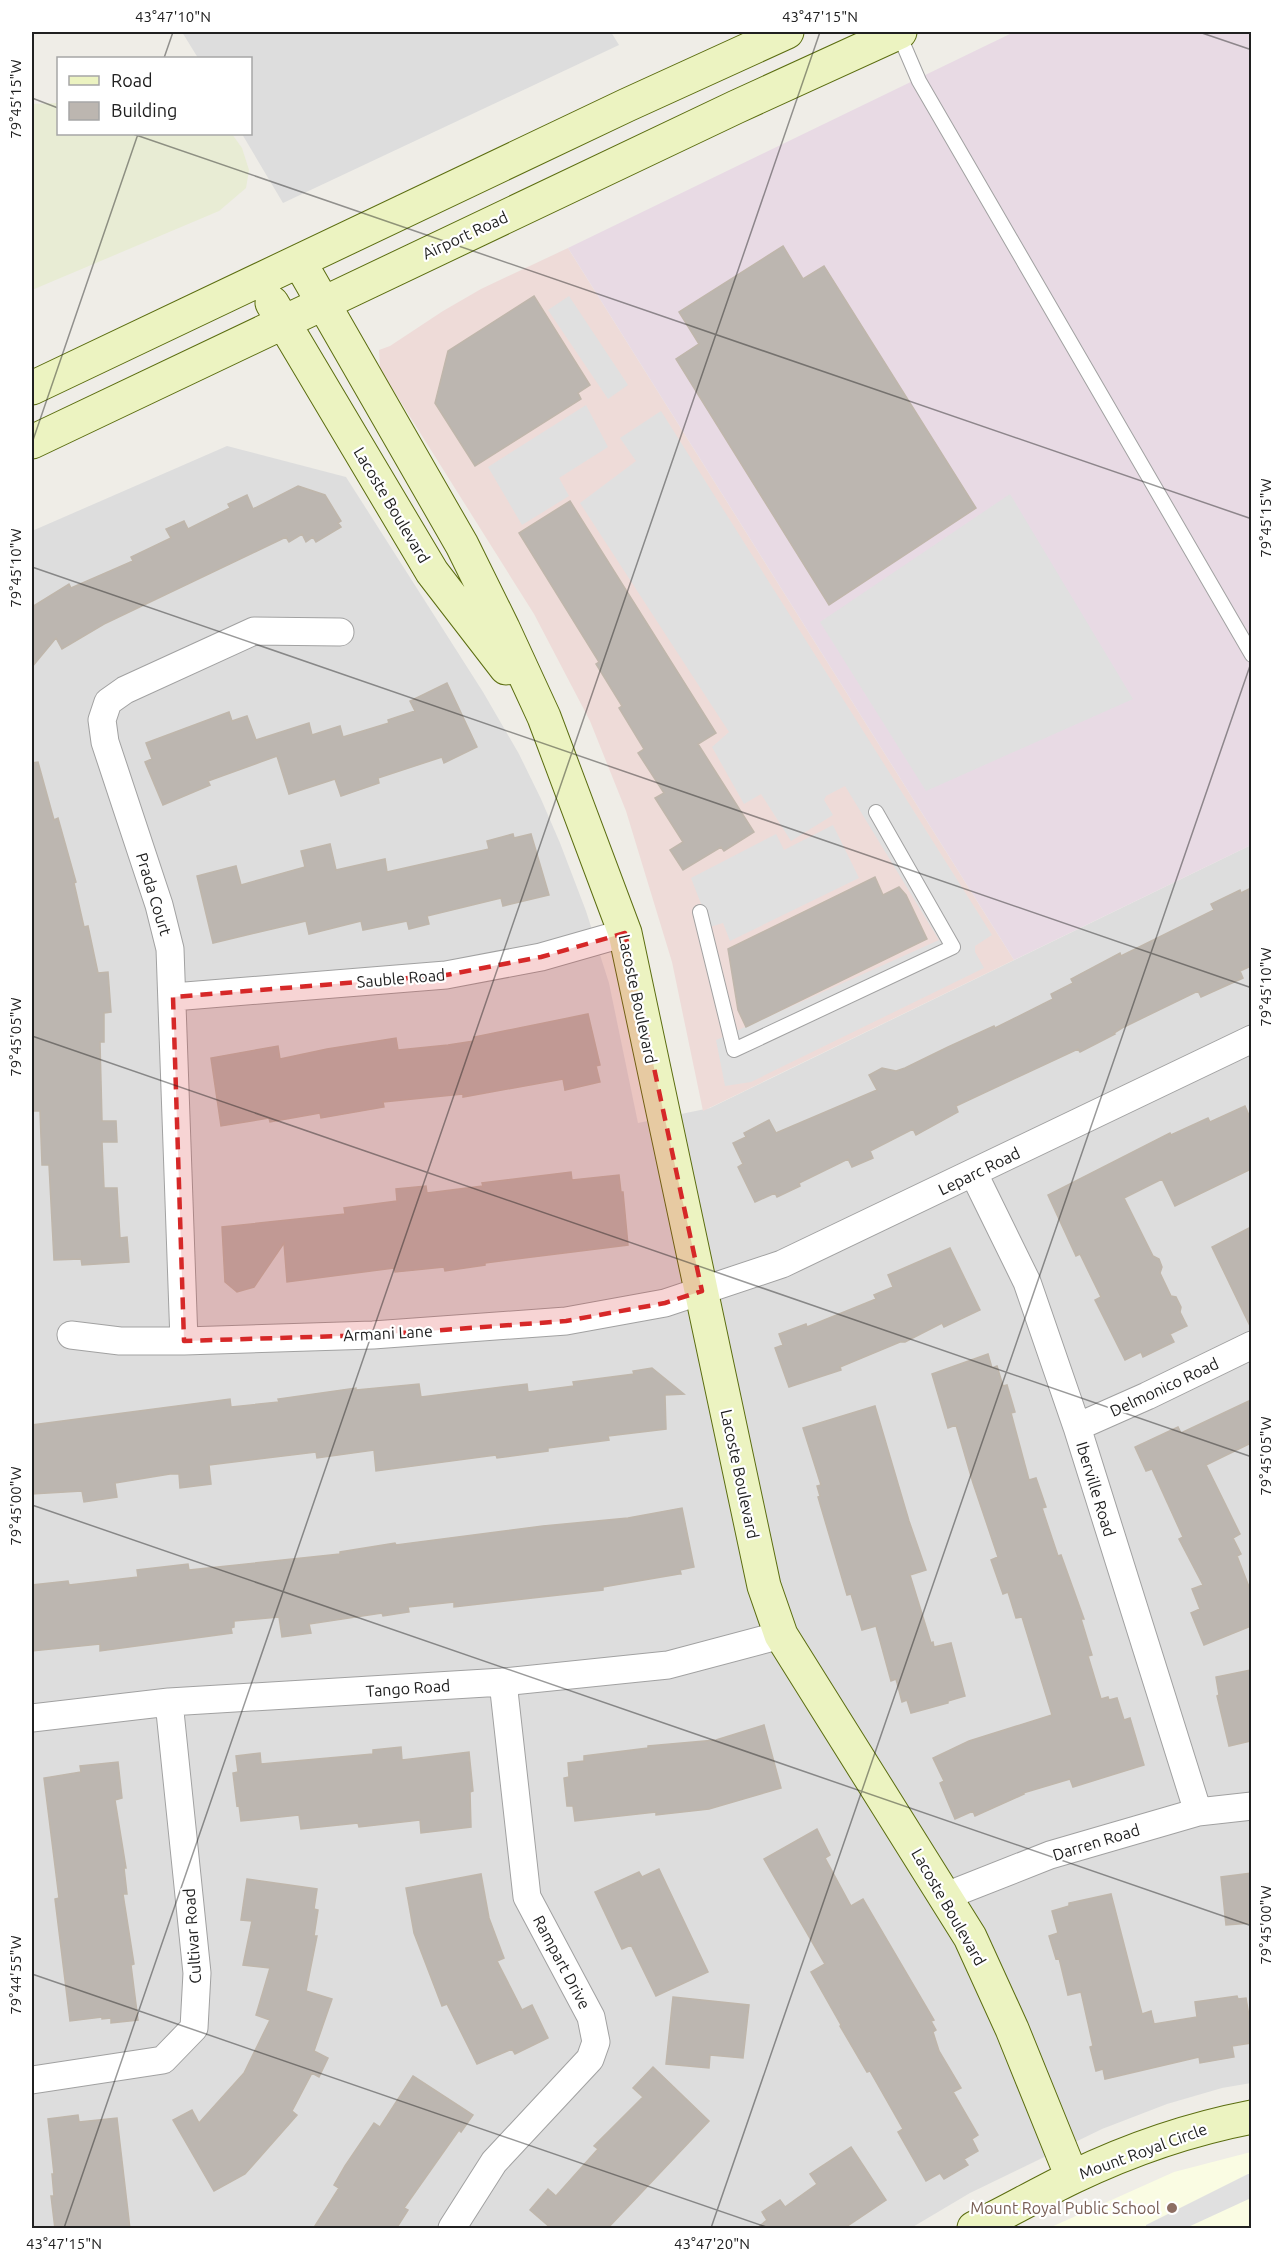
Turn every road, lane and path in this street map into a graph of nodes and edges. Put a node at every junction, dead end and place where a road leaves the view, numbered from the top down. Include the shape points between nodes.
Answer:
1 (787, 32) edge
2 (899, 32) edge
3 (299, 261) junction
4 (258, 280) junction
5 (323, 303) junction
6 (283, 321) junction
7 (32, 388) edge
8 (32, 442) edge
9 (340, 632) dead end
10 (1251, 655) edge
11 (544, 717) junction
12 (876, 812) dead end
13 (700, 912) dead end
14 (625, 933) junction
15 (173, 997) junction
16 (1251, 1040) edge
17 (974, 1174) junction
18 (702, 1292) junction
19 (71, 1335) dead end
20 (184, 1341) junction
21 (1251, 1346) edge
22 (1077, 1427) junction
23 (781, 1635) junction
24 (503, 1682) junction
25 (169, 1702) junction
26 (32, 1718) edge
27 (1251, 1806) edge
28 (1198, 1812) junction
29 (946, 1896) junction
30 (32, 2080) edge
31 (1251, 2117) edge
32 (1072, 2177) junction
33 (452, 2229) edge
34 (974, 2229) edge

1 - 3 street
2 - 5 street, Airport Road
2 - 10 lane via 919,81
3 - 4 street
3 - 5 street, Lacoste Boulevard
4 - 6 street, Lacoste Boulevard
4 - 7 street
5 - 6 street, Airport Road
5 - 11 street, Lacoste Boulevard via 462,545
6 - 8 street, Airport Road
6 - 11 street, Lacoste Boulevard via 432,572
9 - 15 street, Prada Court via 254,632 125,690 108,702 102,720 105,742 159,905 170,949
11 - 14 street, Lacoste Boulevard
12 - 13 lane via 953,947 734,1050
14 - 15 street, Sauble Road via 541,957 446,975
14 - 18 street, Lacoste Boulevard
15 - 20 street, Prada Court
16 - 17 street, Leparc Road
17 - 18 street, Leparc Road via 782,1264
17 - 22 street, Iberville Road via 1027,1282
18 - 20 street, Armani Lane via 665,1304 566,1321 374,1335
18 - 23 street, Lacoste Boulevard via 764,1586
19 - 20 street, Armani Lane via 120,1341
21 - 22 street, Delmonico Road
22 - 28 street, Iberville Road
23 - 24 street, Tango Road via 668,1665
23 - 29 street, Lacoste Boulevard
24 - 25 street, Tango Road
24 - 33 street, Rampart Drive via 527,1897 591,2017 596,2042 590,2059 494,2162
25 - 26 street, Tango Road
25 - 30 street, Cultivar Road via 197,1973 194,2028 163,2061
27 - 28 street, Darren Road
28 - 29 street, Darren Road via 1050,1856
29 - 32 street, Lacoste Boulevard via 970,1937 1012,2029
31 - 32 street, Mount Royal Circle via 1144,2147
32 - 34 street, Mount Royal Circle

